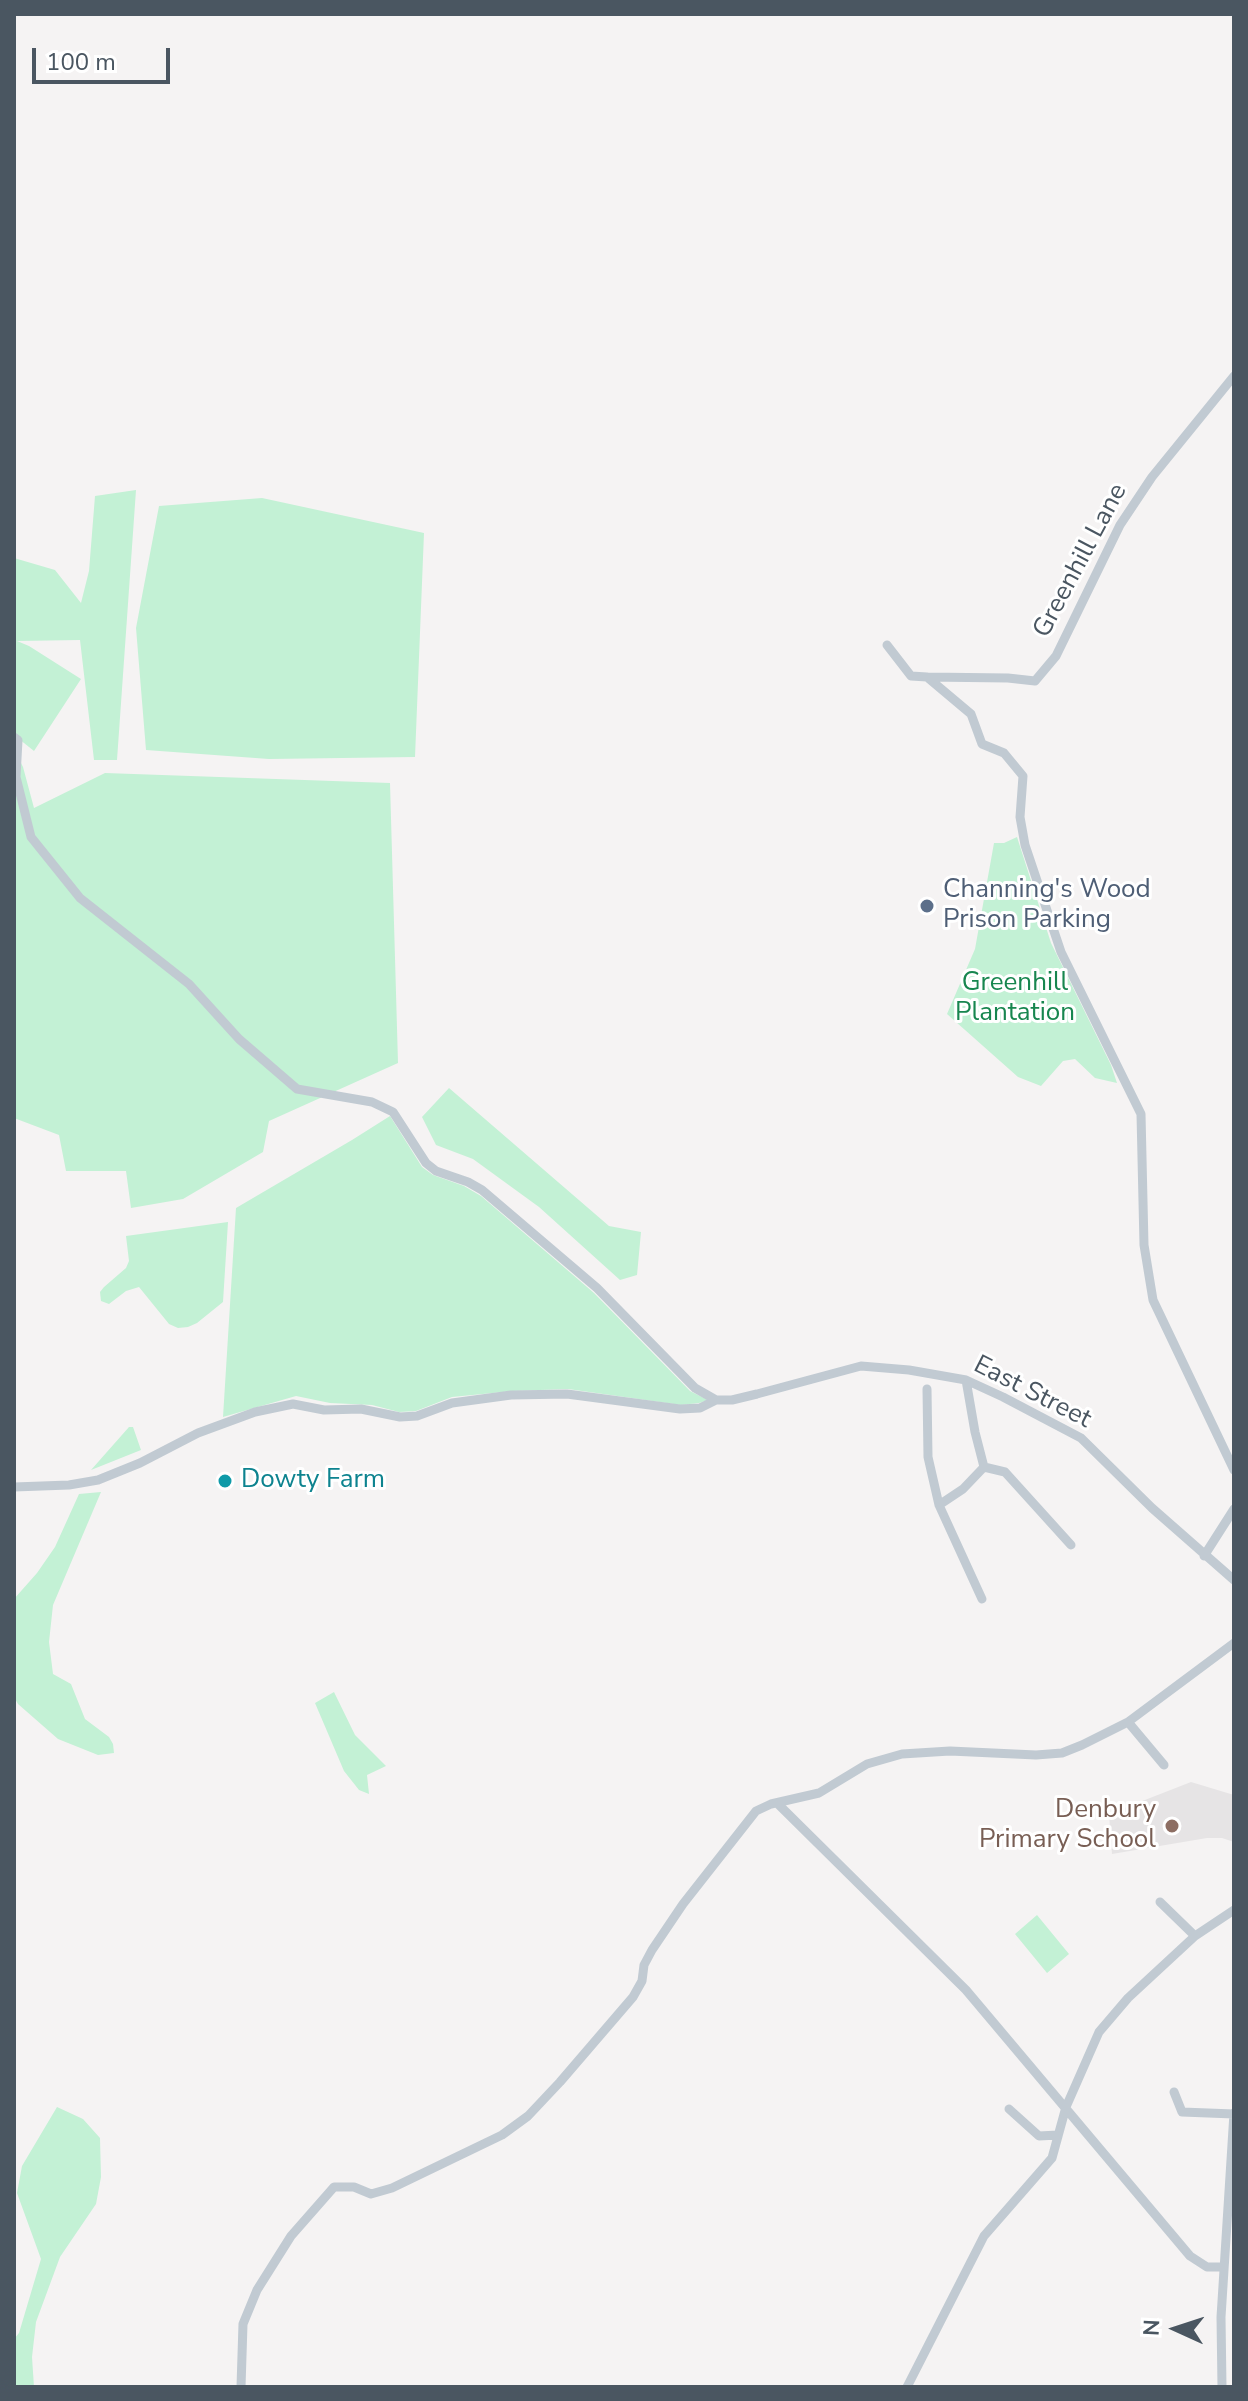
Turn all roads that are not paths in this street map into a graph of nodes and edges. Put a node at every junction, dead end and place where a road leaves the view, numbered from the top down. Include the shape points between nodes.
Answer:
1 (1234, 376) edge
2 (887, 645) dead end
3 (927, 677) junction
4 (14, 737) edge
5 (966, 1380) junction
6 (927, 1389) dead end
7 (716, 1400) junction
8 (984, 1467) junction
9 (1234, 1470) edge
10 (14, 1487) edge
11 (939, 1505) junction
12 (1234, 1509) edge
13 (1071, 1545) dead end
14 (1204, 1556) junction
15 (1234, 1580) edge
16 (982, 1599) dead end
17 (1234, 1643) edge
18 (1128, 1722) junction
19 (1164, 1765) dead end
20 (778, 1804) junction
21 (1160, 1902) dead end
22 (1234, 1910) edge
23 (1195, 1936) junction
24 (1174, 2092) dead end
25 (1066, 2107) junction
26 (1009, 2109) dead end
27 (1234, 2113) edge
28 (1058, 2135) junction
29 (1223, 2267) junction
30 (241, 2387) edge
31 (907, 2387) edge
32 (1222, 2387) edge

1 - 3 street, Greenhill Lane via 1120,525 1056,656 1035,681
2 - 3 street, Greenhill Lane via 911,676
3 - 9 street via 971,714 982,744 1004,753 1023,776 1020,817 1025,845 1061,952 1141,1114 1144,1245 1153,1300
4 - 7 street via 16,777 31,837 80,898 189,984 239,1039 297,1089 372,1102 393,1112 426,1163 482,1190 597,1288 695,1388
5 - 7 street, East Street via 861,1366
5 - 8 street
5 - 14 street, East Street via 1081,1438
6 - 11 street via 928,1457
7 - 10 street, East Street via 680,1409 567,1394 511,1395 400,1417 293,1404 198,1433 98,1480
8 - 11 street
8 - 13 street via 1005,1472
11 - 16 street
12 - 14 street
14 - 15 street, East Street
17 - 18 street
18 - 19 street
18 - 20 street via 1062,1753 902,1754 867,1764 819,1793
20 - 25 street via 966,1990
20 - 30 street via 763,1806 747,1820 652,1950 633,1997 528,2116 502,2135 392,2188 371,2194 334,2187 291,2236 257,2290 243,2324
21 - 23 street
22 - 23 street
23 - 25 street via 1099,2032
24 - 27 street via 1182,2112
25 - 28 street
25 - 29 street via 1190,2256 1207,2267
26 - 28 street via 1039,2136
27 - 29 street
28 - 31 street via 1052,2158 984,2236
29 - 32 street

